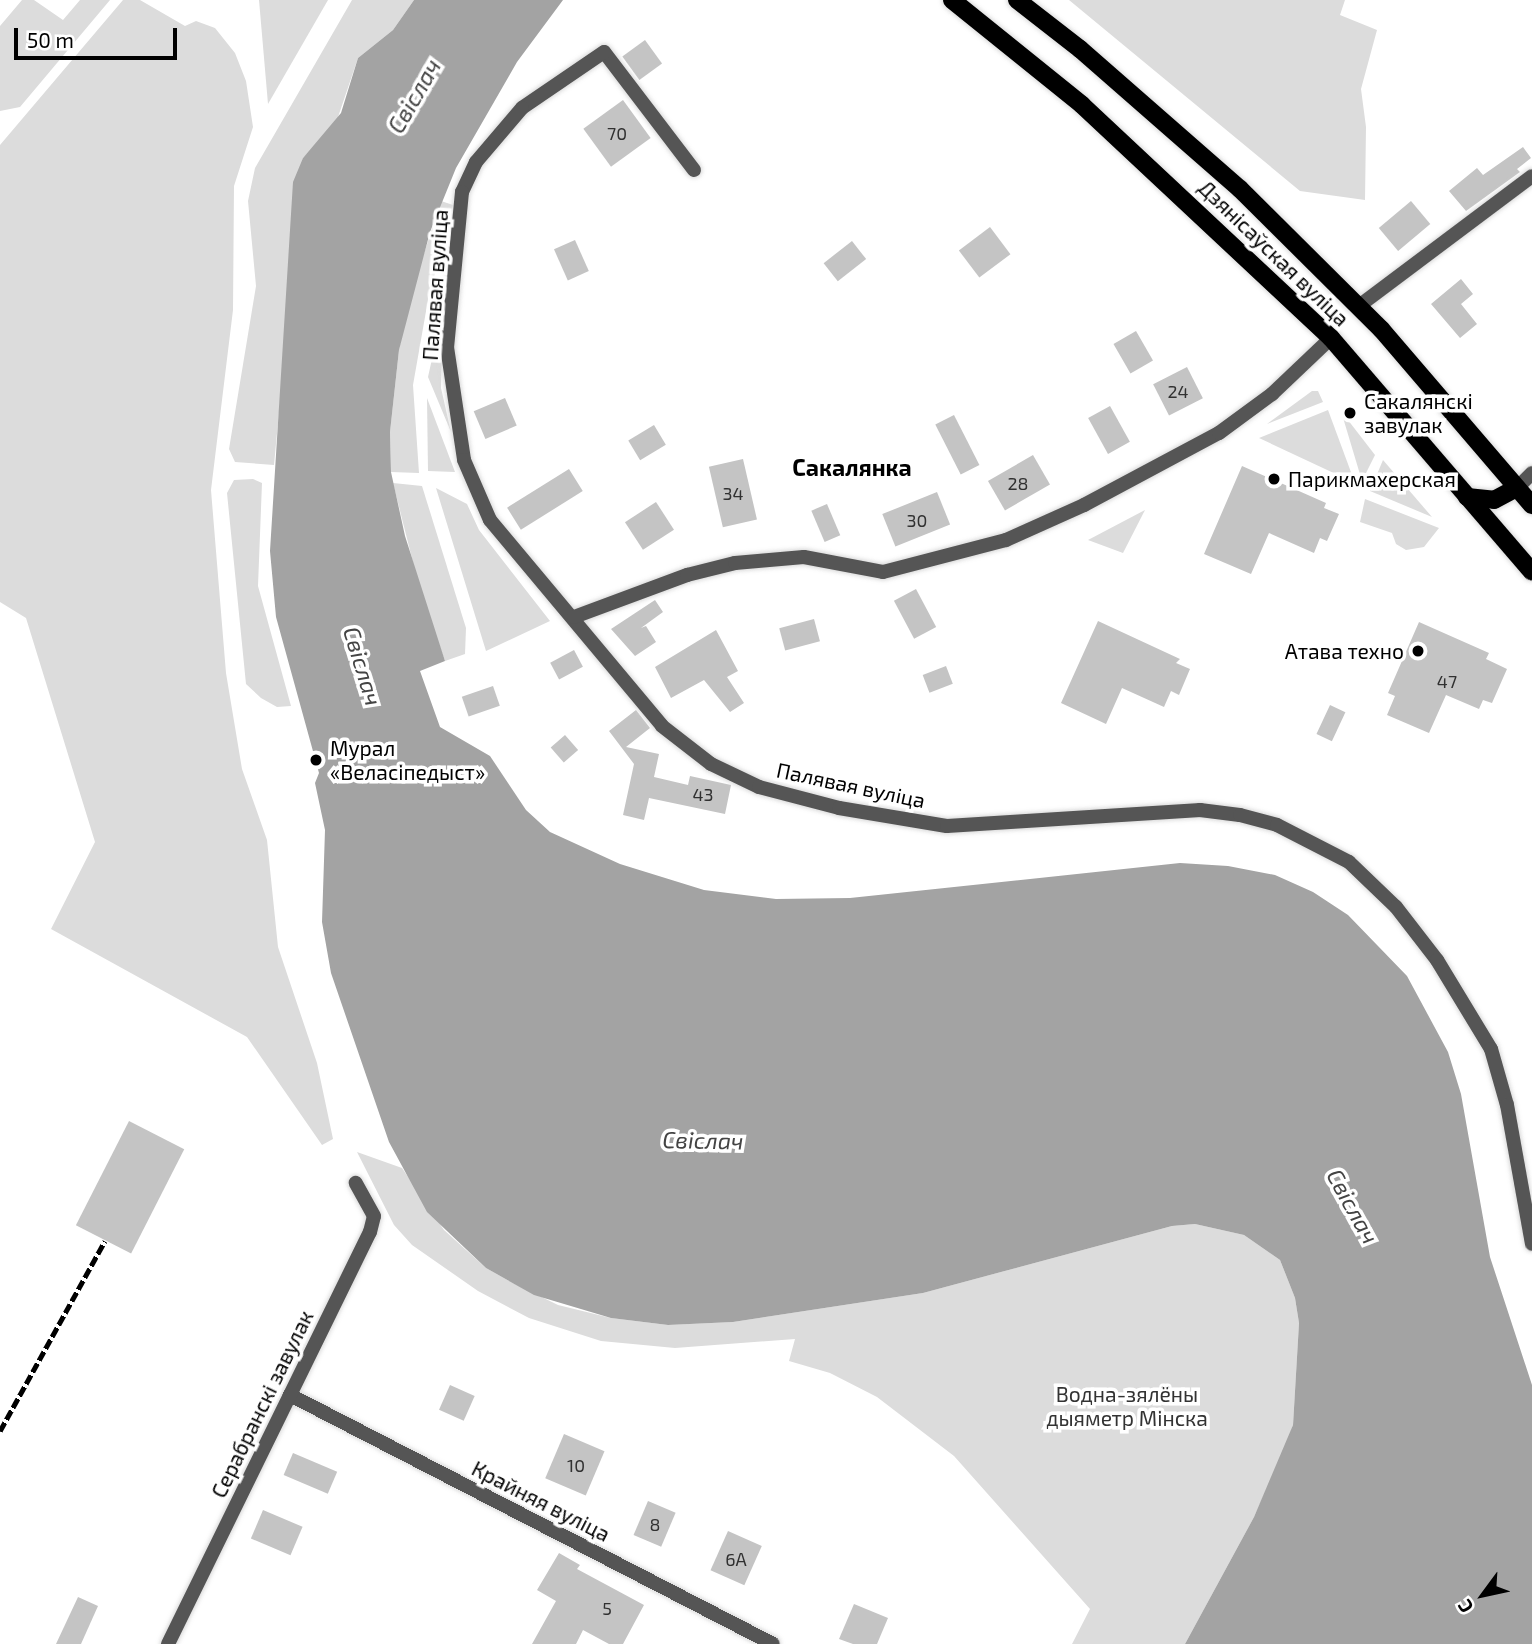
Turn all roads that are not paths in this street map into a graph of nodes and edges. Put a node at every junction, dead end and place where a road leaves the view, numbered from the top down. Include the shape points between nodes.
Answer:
1 (952, 0) edge
2 (1017, 0) edge
3 (694, 170) dead end
4 (1532, 176) edge
5 (1359, 306) junction
6 (1331, 338) junction
7 (1532, 474) edge
8 (1517, 488) junction
9 (1467, 497) junction
10 (1532, 505) edge
11 (1482, 515) junction
12 (1532, 572) edge
13 (574, 617) junction
14 (356, 1183) dead end
15 (1532, 1244) edge
16 (290, 1395) junction
17 (168, 1644) edge
18 (773, 1644) edge

1 - 6 main road, Дзянісаўская вуліца via 1082,105
2 - 5 main road, Дзянісаўская вуліца via 1240,189
3 - 13 street, Палявая вуліца via 604,51 508,122 476,162 462,192 447,347 464,460 490,520
4 - 5 street
5 - 8 main road, Дзянісаўская вуліца
6 - 9 main road, Дзянісаўская вуліца
6 - 13 street via 1272,394 1219,433 1084,505 1006,540 883,572 804,557 734,563 687,575
7 - 8 street
8 - 9 main road via 1493,500
8 - 10 main road, Дзянісаўская вуліца
9 - 11 main road, Дзянісаўская вуліца
10 - 11 main road via 1503,504
11 - 12 main road, Дзянісаўская вуліца
13 - 15 street, Палявая вуліца via 682,745 759,787 839,808 947,825 1200,810 1240,815 1277,825 1349,862 1396,907 1437,960 1491,1049 1507,1105
14 - 16 street, Серабранскі завулак via 374,1216 370,1232
16 - 17 street, Серабранскі завулак
16 - 18 street, Крайняя вуліца

